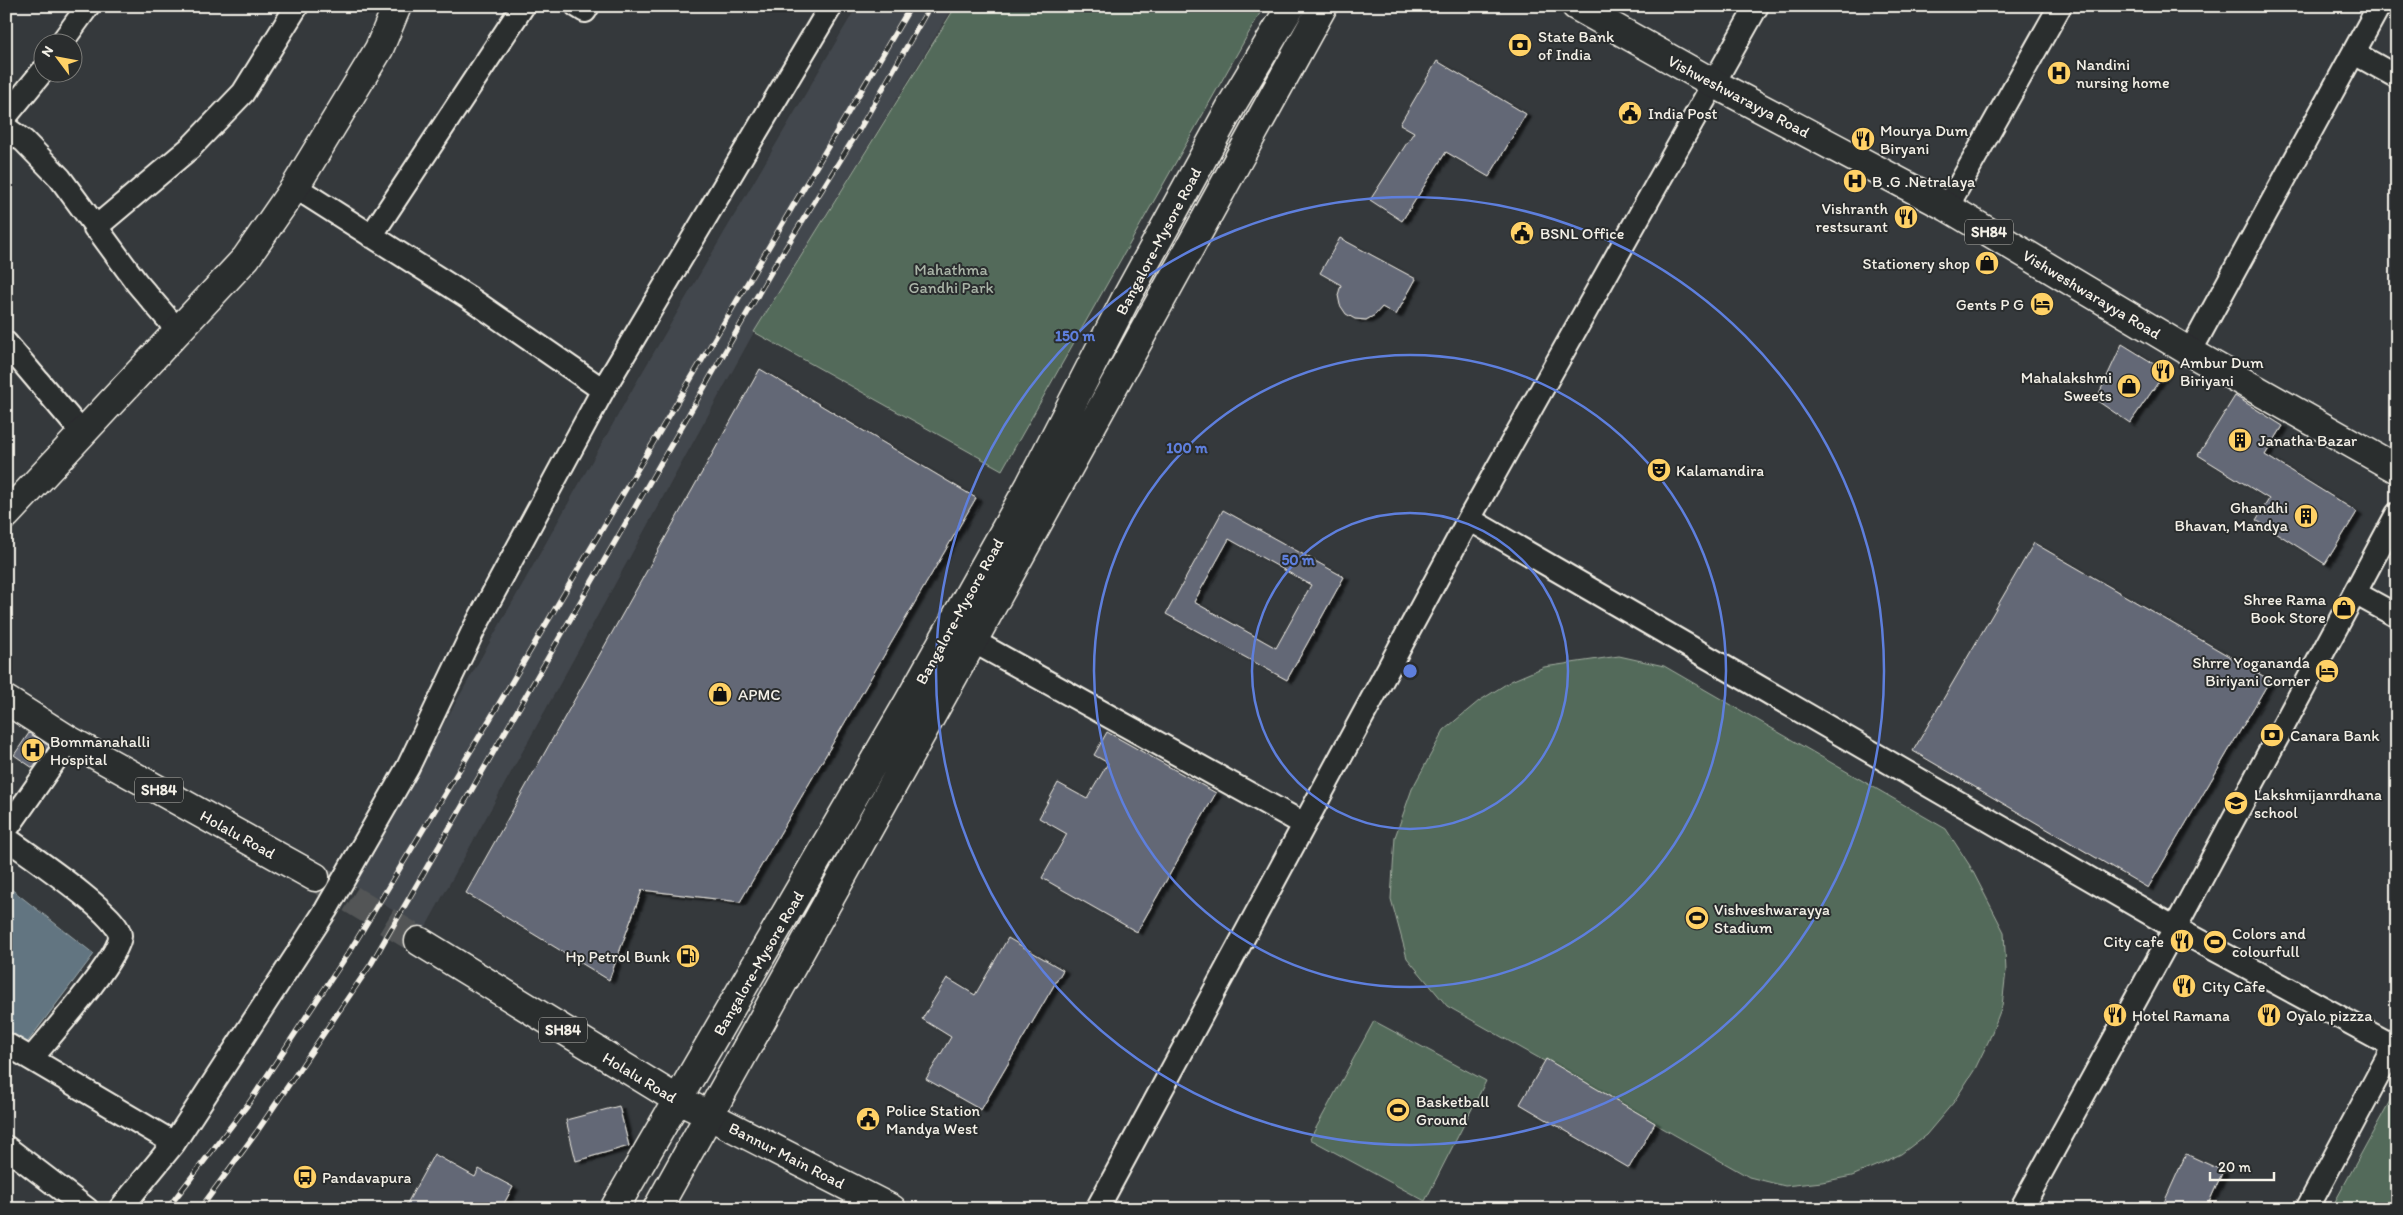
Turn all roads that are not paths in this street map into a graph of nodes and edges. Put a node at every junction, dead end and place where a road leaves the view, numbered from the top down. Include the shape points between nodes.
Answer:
1 (88, 6) edge
2 (297, 6) edge
3 (397, 6) edge
4 (523, 6) edge
5 (577, 6) edge
6 (588, 6) edge
7 (831, 6) edge
8 (1291, 6) edge
9 (1323, 6) edge
10 (1576, 6) edge
11 (1757, 6) edge
12 (2060, 6) edge
13 (2379, 6) edge
14 (69, 32) edge
15 (2354, 53) junction
16 (2397, 77) edge
17 (34, 82) edge
18 (1715, 84) junction
19 (6, 116) edge
20 (6, 128) edge
21 (295, 188) junction
22 (1947, 207) junction
23 (95, 228) junction
24 (371, 236) junction
25 (179, 332) junction
26 (6, 343) edge
27 (2190, 352) junction
28 (603, 390) junction
29 (83, 434) junction
30 (2397, 469) edge
31 (10, 506) edge
32 (2397, 514) edge
33 (1469, 519) junction
34 (2355, 593) junction
35 (2397, 616) edge
36 (974, 641) junction
37 (6, 700) edge
38 (69, 740) junction
39 (1304, 824) junction
40 (6, 830) edge
41 (6, 838) edge
42 (314, 877) tunnel mouth
43 (2175, 928) junction
44 (419, 941) tunnel mouth
45 (6, 1044) edge
46 (2396, 1045) edge
47 (31, 1058) junction
48 (678, 1100) junction
49 (710, 1116) junction
50 (174, 1144) junction
51 (6, 1147) edge
52 (87, 1209) edge
53 (120, 1209) edge
54 (614, 1209) edge
55 (657, 1209) edge
56 (892, 1209) edge
57 (1097, 1209) edge
58 (2021, 1209) edge
59 (2307, 1209) edge

1 - 14 street
2 - 23 street via 243,93 190,148
3 - 21 main road via 379,49
4 - 24 street
5 - 6 street via 585,11
7 - 28 street
8 - 48 main road, Bangalore-Mysore Road via 1234,101 1002,535 903,712
9 - 36 main road, Bangalore-Mysore Road
10 - 18 main road, Vishweshwarayya Road / SH84
11 - 18 street
12 - 22 street
13 - 15 street
15 - 16 street
15 - 27 street
17 - 19 street
18 - 22 main road, Vishweshwarayya Road / SH84
18 - 33 street
20 - 23 street via 24,141 60,178
21 - 24 street
21 - 25 main road via 246,258
22 - 27 main road, Vishweshwarayya Road / SH84
23 - 25 street via 137,284
24 - 28 street via 471,299
25 - 29 main road
26 - 29 street
27 - 30 main road, Vishweshwarayya Road / SH84
28 - 50 street via 474,629 408,767 326,910
29 - 31 main road
32 - 34 street
33 - 39 street
33 - 43 street
34 - 35 street
34 - 43 street
36 - 39 street
36 - 49 main road, Bangalore-Mysore Road
37 - 38 main road, Holalu Road / SH84
38 - 40 street
38 - 42 main road, Holalu Road / SH84
39 - 57 street
41 - 47 street via 102,910 118,927 120,937 112,958
43 - 46 street
43 - 58 street
44 - 48 main road, Holalu Road / SH84
45 - 47 street
46 - 59 street
47 - 50 street
48 - 49 main road, Holalu Road / SH84
48 - 54 main road, Bangalore-Mysore Road
49 - 55 main road, Bangalore-Mysore Road
49 - 56 main road, Bannur Main Road
50 - 53 street
51 - 52 street

